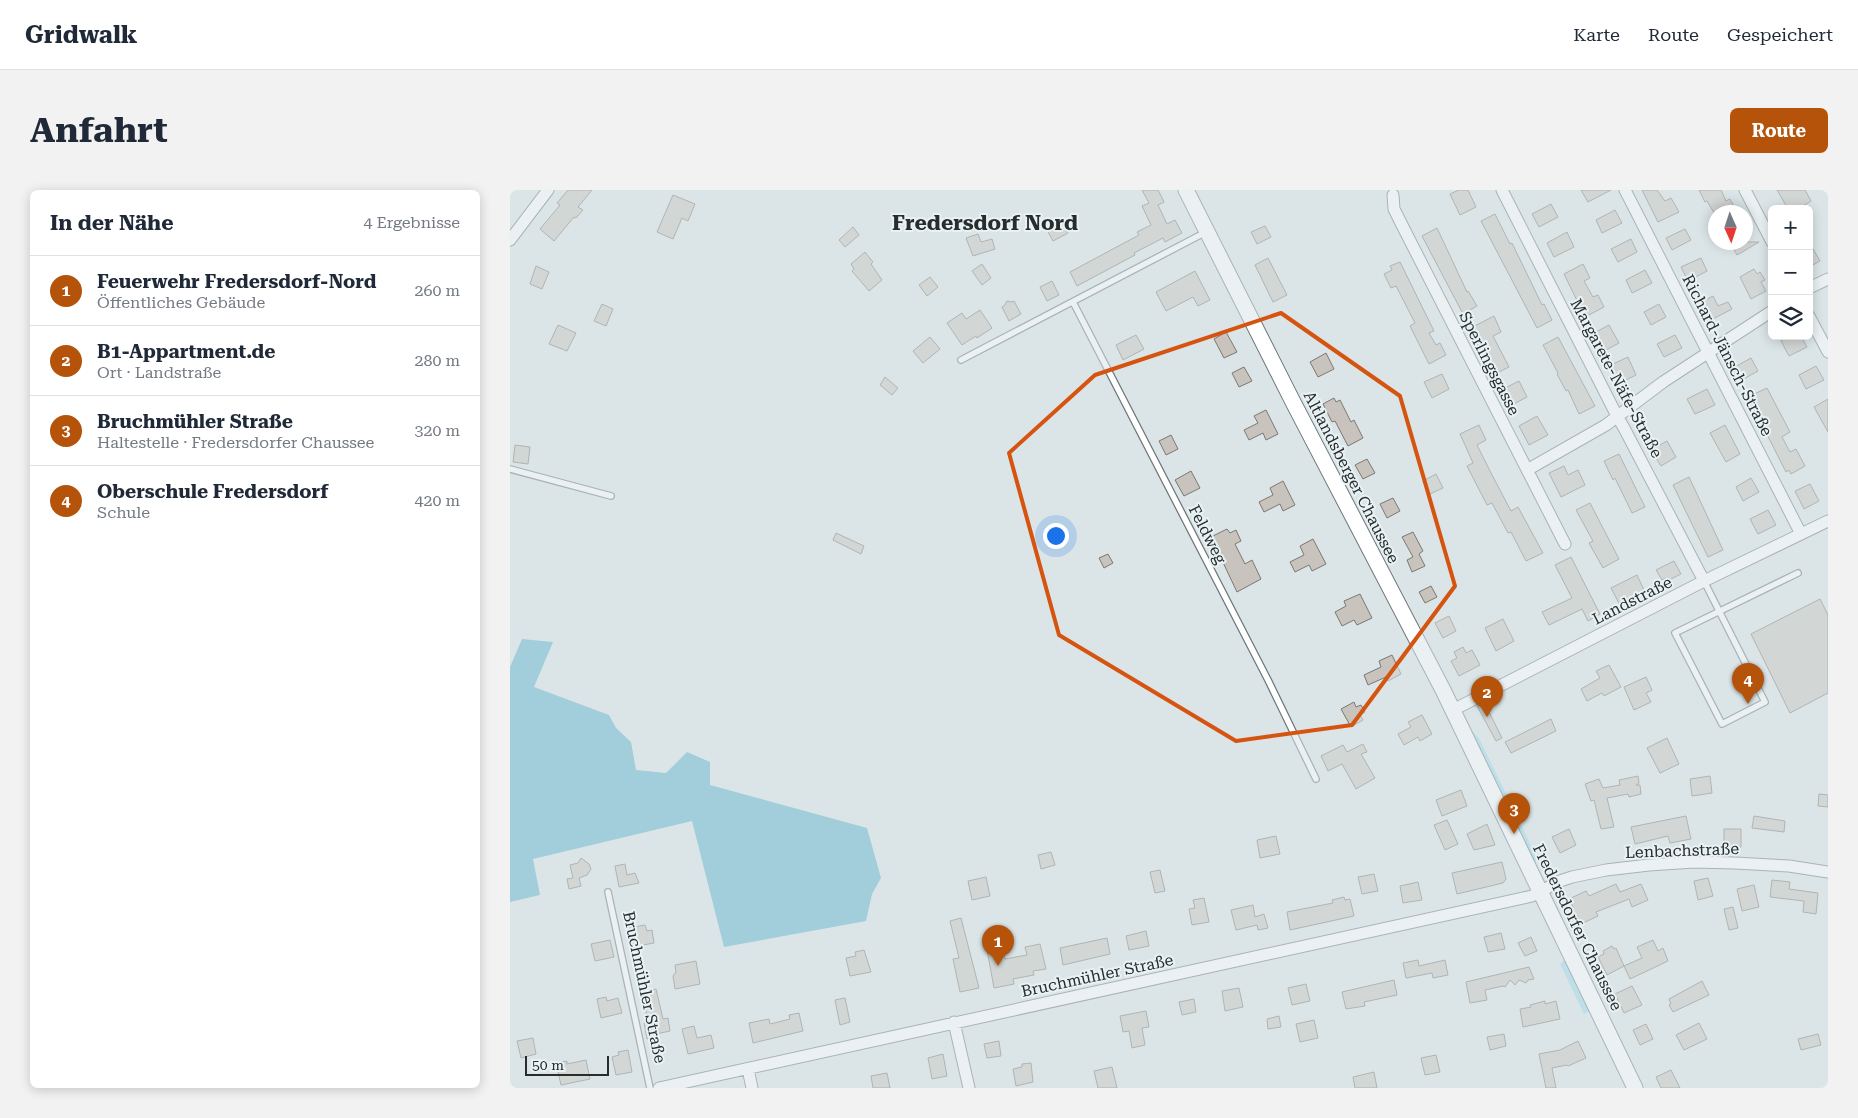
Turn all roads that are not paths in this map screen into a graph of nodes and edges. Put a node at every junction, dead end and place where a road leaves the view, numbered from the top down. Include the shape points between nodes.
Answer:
1 (548, 190) edge
2 (1186, 190) edge
3 (1502, 190) edge
4 (1625, 190) edge
5 (1746, 190) edge
6 (1393, 195) dead end
7 (1208, 231) junction
8 (1768, 234) edge
9 (510, 240) edge
10 (1828, 279) edge
11 (1813, 286) edge
12 (1073, 302) junction
13 (1768, 314) edge
14 (1813, 324) edge
15 (1828, 352) edge
16 (1709, 353) junction
17 (961, 360) dead end
18 (1616, 416) junction
19 (510, 469) edge
20 (1527, 470) junction
21 (611, 496) dead end
22 (1828, 521) edge
23 (1801, 534) junction
24 (1565, 544) dead end
25 (1798, 573) dead end
26 (1704, 581) junction
27 (1719, 612) junction
28 (1453, 710) junction
29 (1316, 779) dead end
30 (1488, 781) joint
31 (1828, 872) edge
32 (608, 892) dead end
33 (1541, 892) junction
34 (954, 1022) junction
35 (748, 1069) junction
36 (650, 1088) edge
37 (659, 1088) edge
38 (752, 1088) edge
39 (969, 1088) edge
40 (1635, 1088) edge

1 - 9 street
2 - 7 main road, Altlandsberger Chaussee
3 - 18 street, Margarete-Näfe-Straße
4 - 16 street, Richard-Jänsch-Straße
5 - 8 street
6 - 20 street, Sperlingsgasse via 1398,218
7 - 12 lane
7 - 28 main road, Altlandsberger Chaussee
10 - 11 street
12 - 17 lane
12 - 29 lane, Feldweg
13 - 16 street
14 - 15 street
16 - 18 street
16 - 23 street, Richard-Jänsch-Straße
18 - 20 street via 1606,425
18 - 26 street, Margarete-Näfe-Straße
19 - 21 lane
20 - 24 street, Sperlingsgasse
22 - 23 street, Landstraße
23 - 26 street, Landstraße
25 - 27 lane
26 - 27 lane
26 - 28 street, Landstraße
27 - 27 lane via 1765,702 1722,724 1675,633
28 - 30 main road, Altlandsberger Chaussee
30 - 33 main road, Fredersdorfer Chaussee
31 - 33 street, Lenbachstraße via 1735,863 1669,863 1586,874 1560,881
32 - 36 lane, Bruchmühler Straße
33 - 34 street, Bruchmühler Straße
33 - 40 main road, Fredersdorfer Chaussee
34 - 35 street, Bruchmühler Straße
34 - 39 street
35 - 37 street, Bruchmühler Straße
35 - 38 street

